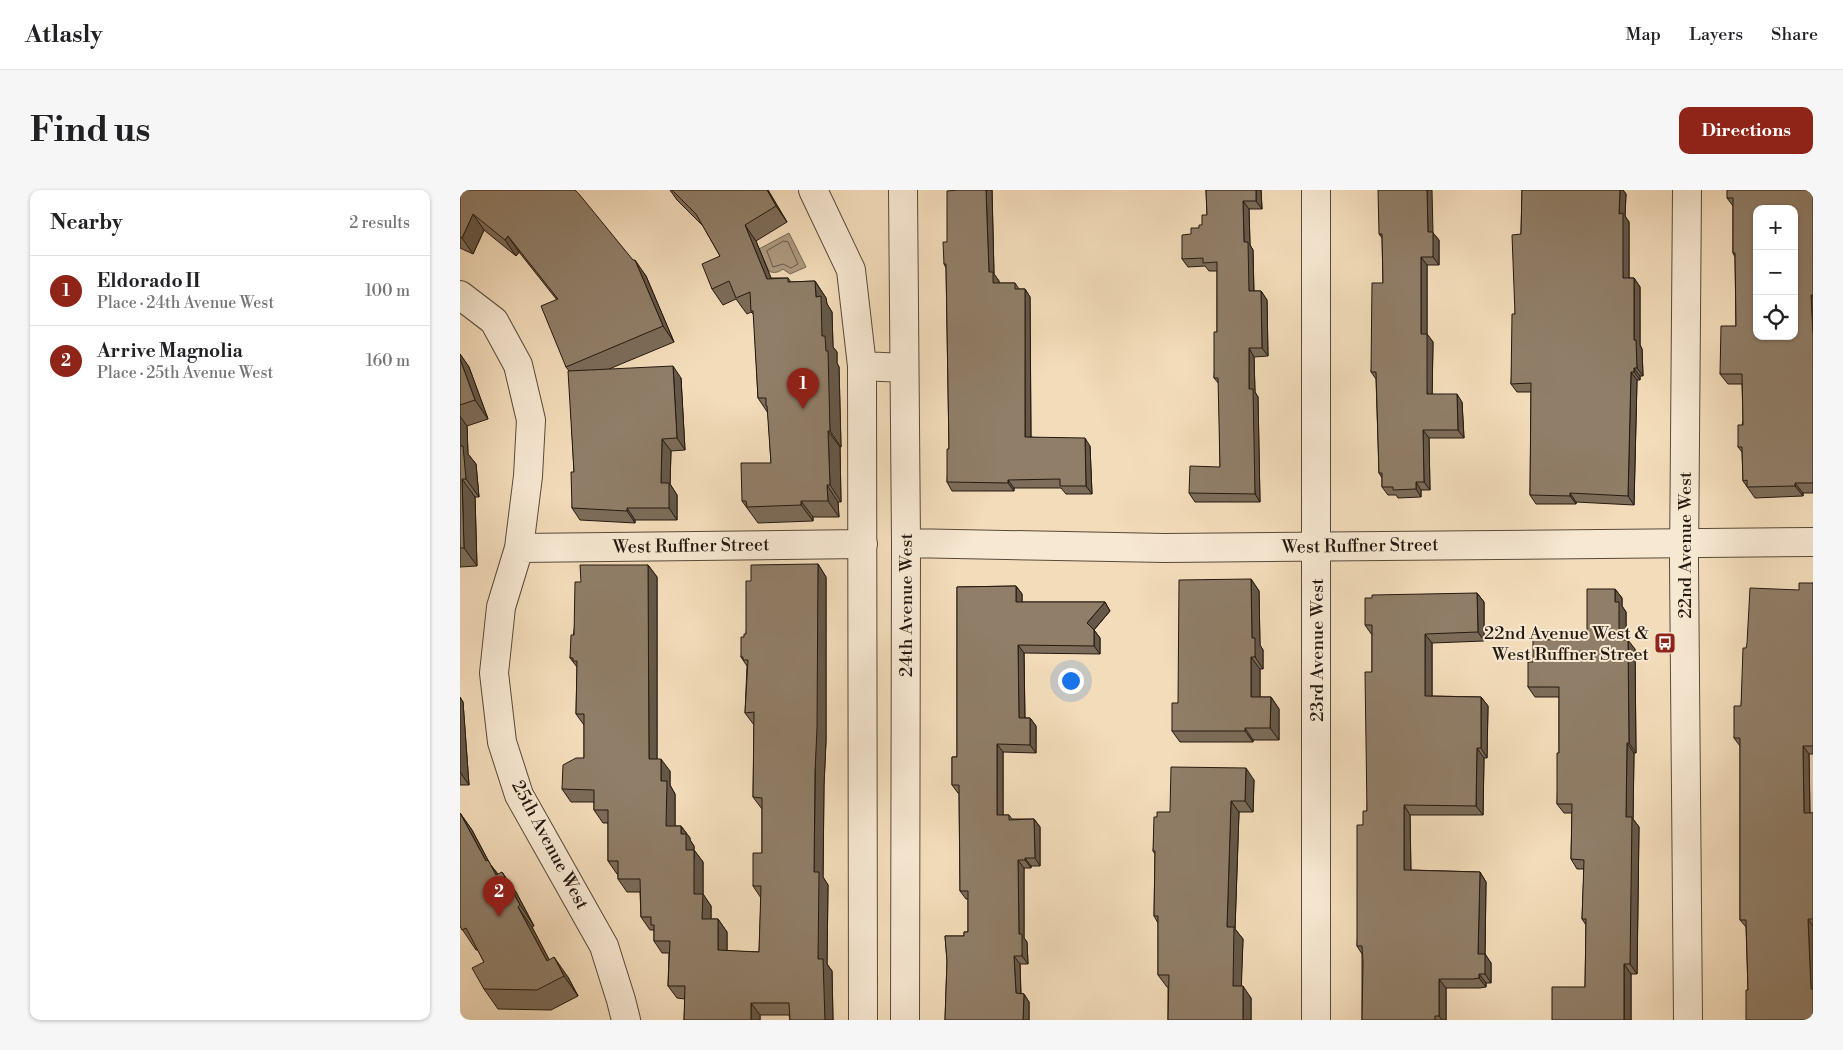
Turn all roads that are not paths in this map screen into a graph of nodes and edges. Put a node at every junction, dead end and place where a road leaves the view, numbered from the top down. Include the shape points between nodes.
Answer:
1 (813, 190) edge
2 (903, 190) edge
3 (1316, 190) edge
4 (1687, 190) edge
5 (460, 296) edge
6 (862, 366) junction
7 (904, 368) junction
8 (1813, 542) edge
9 (906, 543) junction
10 (863, 544) junction
11 (1684, 545) junction
12 (1317, 546) junction
13 (519, 548) junction
14 (626, 1020) edge
15 (863, 1020) edge
16 (905, 1020) edge
17 (1316, 1020) edge
18 (1688, 1020) edge

1 - 6 street via 851,270
2 - 7 street, 24th Avenue West
3 - 12 street, 23rd Avenue West
4 - 11 street, 22nd Avenue West
5 - 13 street, 25th Avenue West via 494,321 518,365 531,420
6 - 7 street
6 - 10 street
7 - 9 street, 24th Avenue West
8 - 11 street, West Ruffner Street
9 - 12 street, West Ruffner Street via 1165,548
9 - 16 street, 24th Avenue West
10 - 13 street, West Ruffner Street
10 - 15 street
11 - 12 street, West Ruffner Street
11 - 18 street, 22nd Avenue West
12 - 17 street, 23rd Avenue West
13 - 14 street, 25th Avenue West via 501,607 494,673 502,742 519,795 604,946

